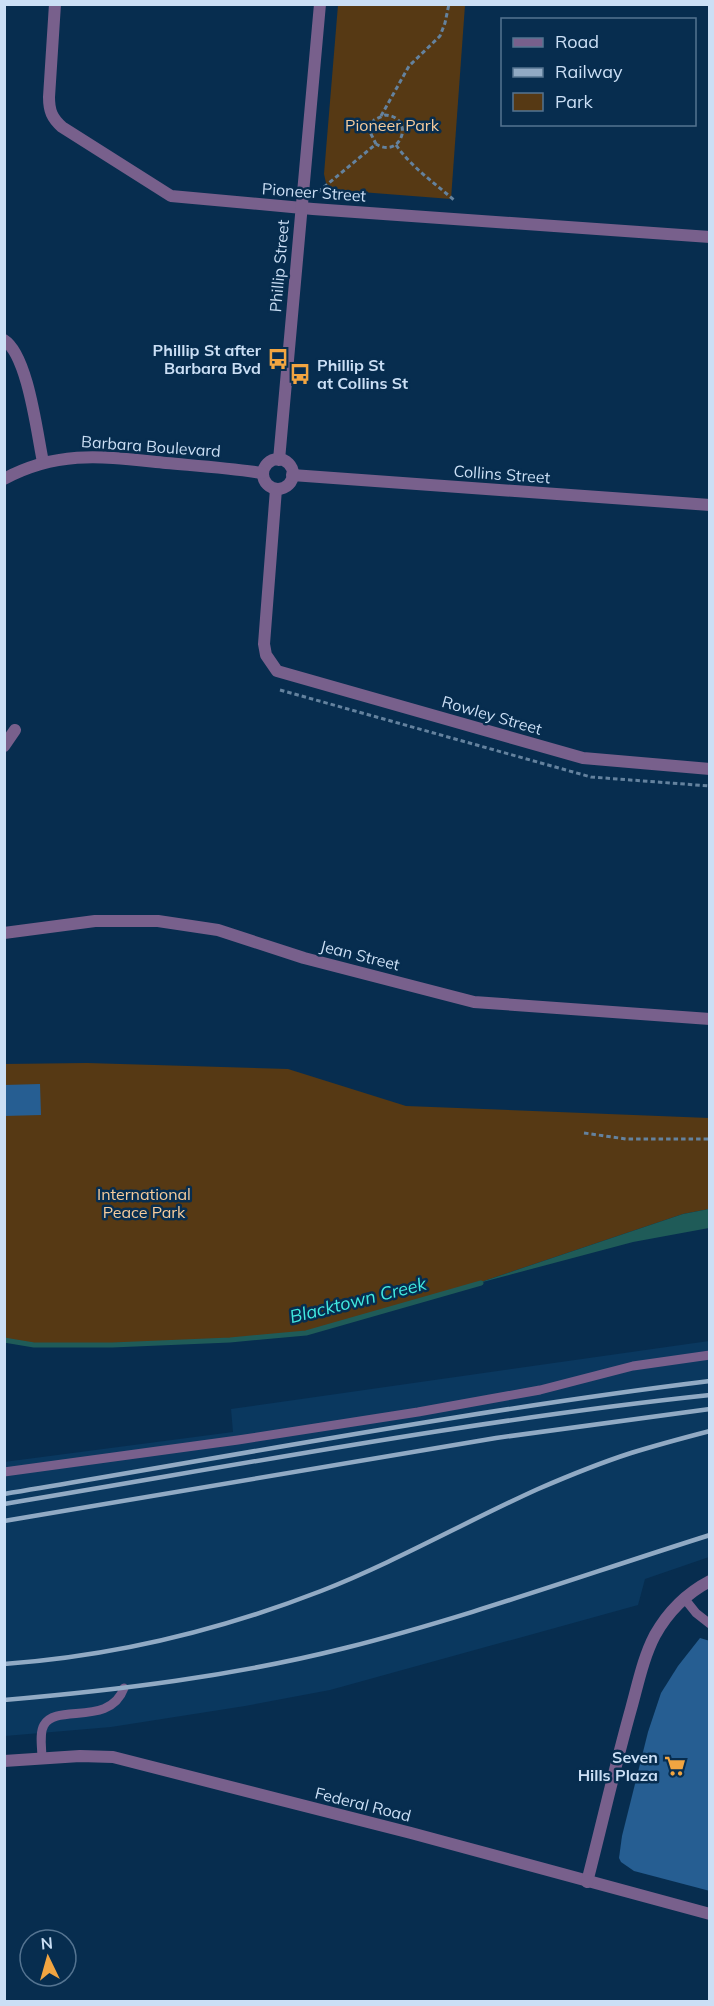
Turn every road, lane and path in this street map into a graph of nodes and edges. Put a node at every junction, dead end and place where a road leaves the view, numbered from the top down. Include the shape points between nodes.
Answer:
1 (55, 4) edge
2 (320, 4) edge
3 (449, 4) edge
4 (381, 116) junction
5 (376, 144) junction
6 (396, 144) junction
7 (455, 201) dead end
8 (301, 208) junction
9 (710, 237) edge
10 (4, 340) edge
11 (279, 460) junction
12 (43, 462) junction
13 (262, 473) junction
14 (292, 476) junction
15 (4, 479) edge
16 (276, 489) junction
17 (710, 505) edge
18 (15, 730) dead end
19 (4, 746) edge
20 (710, 769) edge
21 (4, 933) edge
22 (710, 1019) edge
23 (584, 1133) dead end
24 (710, 1139) edge
25 (710, 1355) edge
26 (4, 1472) edge
27 (710, 1581) edge
28 (684, 1598) junction
29 (710, 1624) edge
30 (124, 1688) dead end
31 (42, 1758) junction
32 (4, 1761) edge
33 (587, 1882) junction
34 (710, 1914) edge

1 - 8 street, Pioneer Street via 49,110 62,127 171,196
2 - 8 street, Phillip Street
3 - 4 path via 440,36 410,66
4 - 5 path via 370,128 370,137
4 - 6 path via 392,116 400,122 403,132
5 - 6 path via 385,148
5 - 8 path
6 - 7 path via 412,164
8 - 9 street, Pioneer Street
8 - 11 street, Phillip Street
10 - 12 street via 10,343 24,370
11 - 13 street via 268,462
11 - 14 street via 291,467
12 - 13 street, Barbara Boulevard via 99,457
12 - 15 street, Barbara Boulevard
13 - 16 street via 267,484
14 - 16 street via 289,484
14 - 17 street, Collins Street
16 - 20 street, Rowley Street via 264,644 277,671 583,758
18 - 19 street
21 - 22 street, Jean Street via 95,921 158,921 218,930 304,958 474,1002
23 - 24 path via 626,1139
25 - 26 lane via 633,1366 540,1390 418,1412
27 - 28 street
28 - 29 lane
28 - 33 street via 655,1635 645,1657
30 - 31 lane via 117,1701 106,1708 48,1720 42,1727
31 - 32 street, Federal Road
31 - 33 street, Federal Road via 112,1757
33 - 34 street, Federal Road

